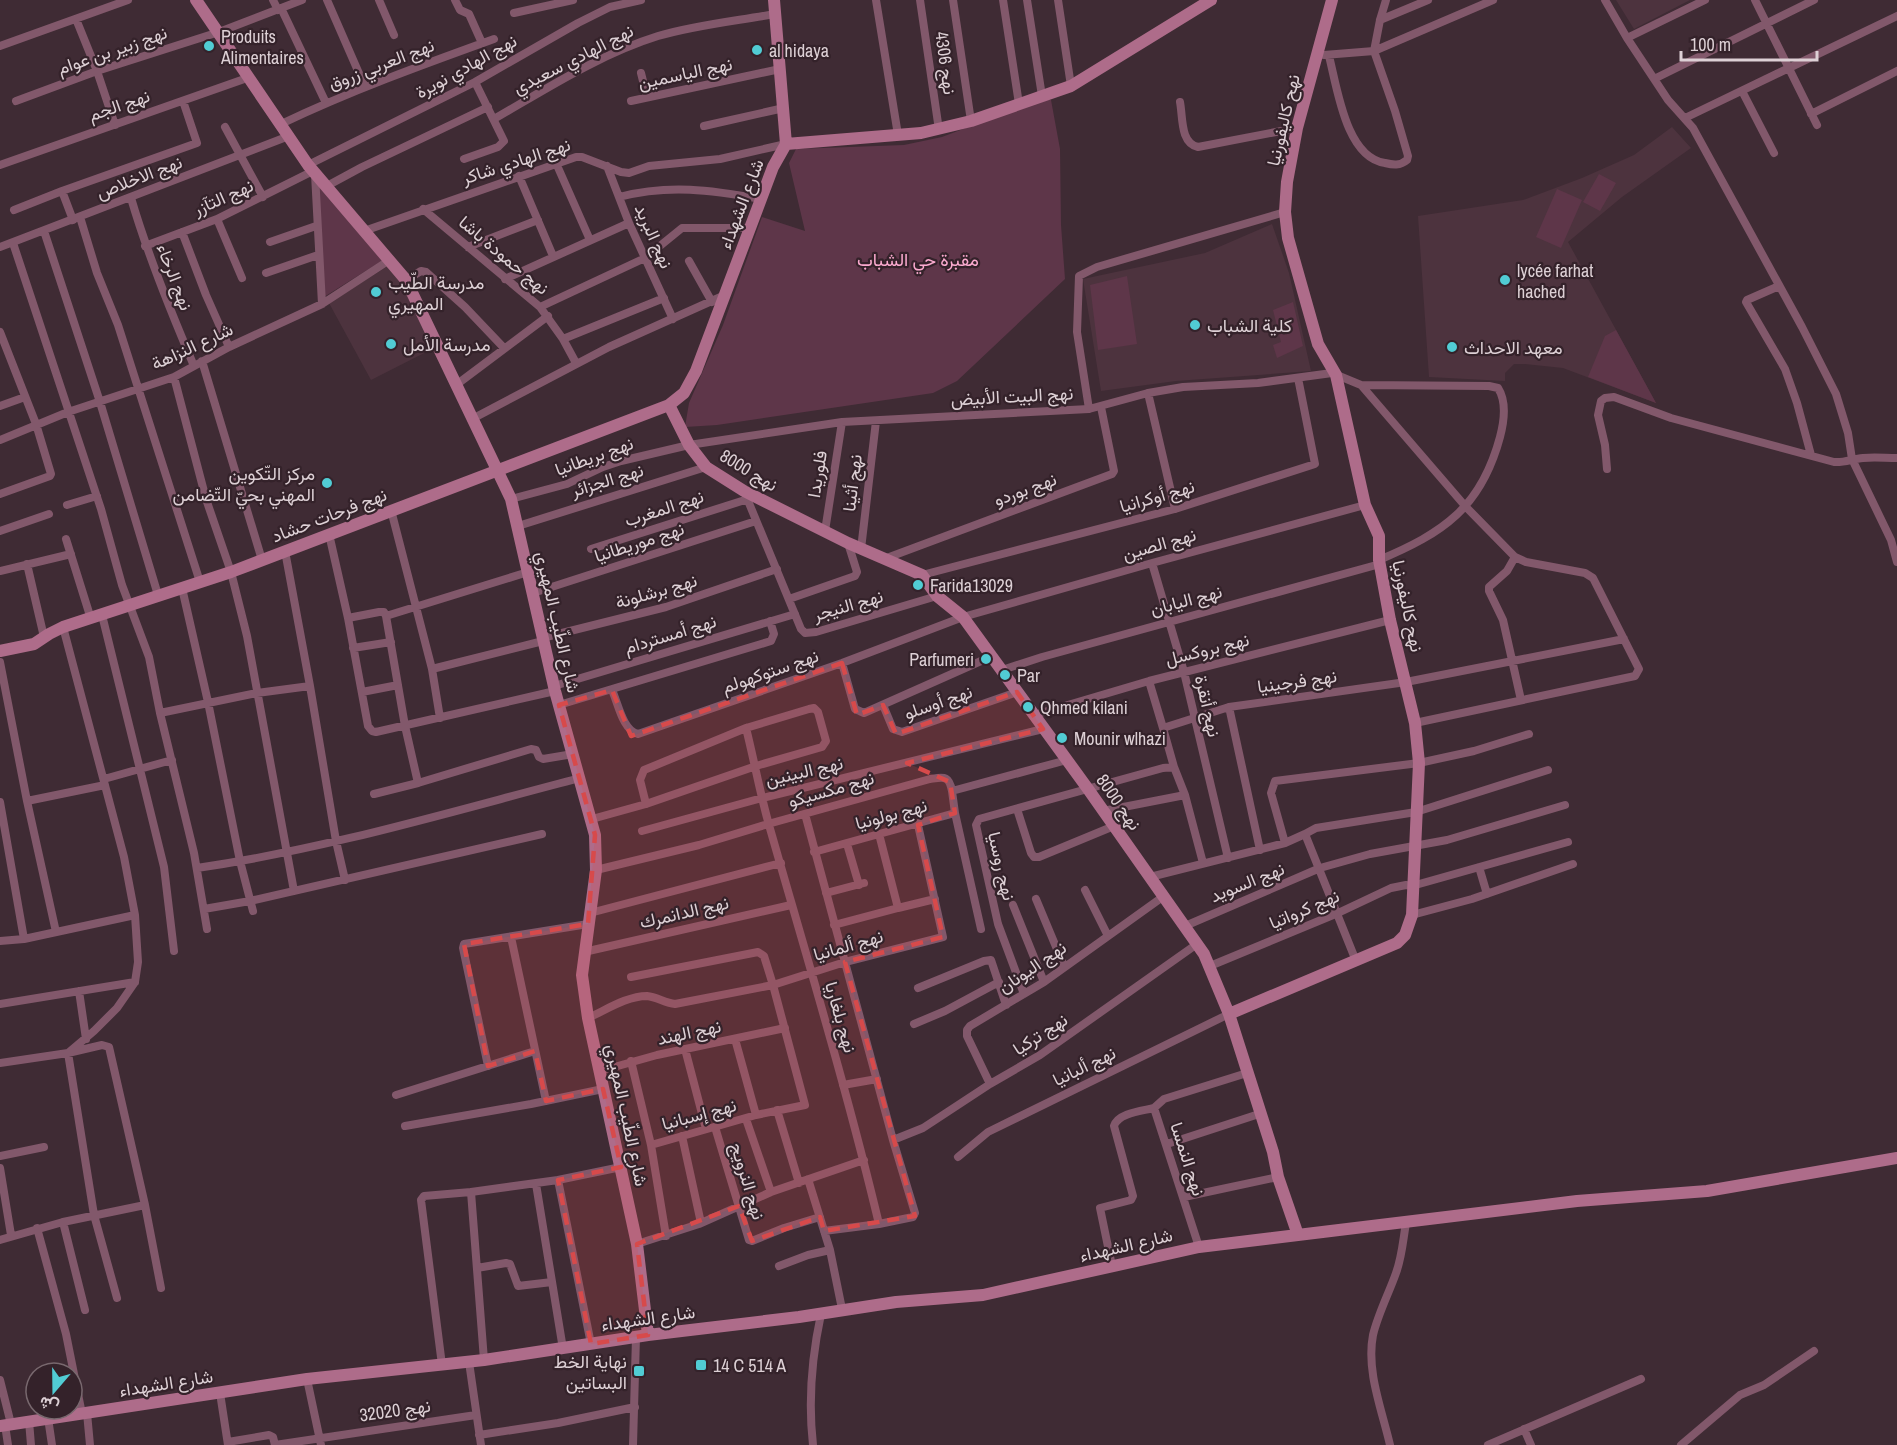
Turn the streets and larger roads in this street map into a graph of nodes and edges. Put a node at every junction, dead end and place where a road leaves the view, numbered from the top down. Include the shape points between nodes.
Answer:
1 (128, 0) edge
2 (196, 0) edge
3 (273, 0) edge
4 (327, 0) edge
5 (379, 0) edge
6 (455, 0) edge
7 (573, 0) edge
8 (639, 0) edge
9 (774, 0) edge
10 (876, 0) edge
11 (920, 0) edge
12 (952, 0) edge
13 (1003, 0) edge
14 (1027, 0) edge
15 (1058, 0) edge
16 (1211, 0) edge
17 (1332, 0) edge
18 (1386, 0) edge
19 (1428, 0) edge
20 (1493, 0) edge
21 (1605, 0) edge
22 (1705, 0) edge
23 (1755, 0) edge
24 (1814, 0) edge
25 (297, 1) edge
26 (552, 2) edge
27 (609, 4) edge
28 (280, 9) junction
29 (514, 13) dead end
30 (775, 14) junction
31 (1897, 16) edge
32 (76, 19) junction
33 (1380, 20) junction
34 (1767, 23) junction
35 (219, 32) junction
36 (394, 35) dead end
37 (1627, 38) junction
38 (495, 39) dead end
39 (482, 44) junction
40 (0, 46) edge
41 (1374, 51) junction
42 (1323, 55) junction
43 (1788, 68) junction
44 (780, 69) junction
45 (97, 71) junction
46 (1897, 71) edge
47 (641, 73) dead end
48 (250, 78) junction
49 (1654, 79) junction
50 (475, 82) junction
51 (1071, 86) junction
52 (365, 87) junction
53 (1742, 90) junction
54 (1042, 96) junction
55 (647, 97) junction
56 (16, 101) dead end
57 (183, 101) junction
58 (632, 101) dead end
59 (326, 102) junction
60 (1180, 102) dead end
61 (1019, 104) junction
62 (488, 107) junction
63 (784, 108) junction
64 (1811, 114) junction
65 (1685, 118) junction
66 (494, 119) junction
67 (971, 121) junction
68 (281, 124) junction
69 (115, 125) junction
70 (1817, 125) dead end
71 (704, 126) dead end
72 (225, 127) dead end
73 (1298, 128) junction
74 (939, 130) junction
75 (898, 135) junction
76 (289, 136) junction
77 (786, 144) junction
78 (1774, 153) dead end
79 (240, 156) junction
80 (464, 159) dead end
81 (556, 163) junction
82 (0, 165) edge
83 (608, 166) junction
84 (312, 170) junction
85 (519, 176) junction
86 (325, 187) junction
87 (62, 191) junction
88 (619, 196) junction
89 (264, 197) junction
90 (131, 198) junction
91 (761, 199) junction
92 (423, 209) junction
93 (14, 210) dead end
94 (1285, 212) junction
95 (77, 219) junction
96 (217, 219) junction
97 (538, 220) junction
98 (629, 222) junction
99 (316, 226) junction
100 (749, 228) junction
101 (44, 231) junction
102 (364, 231) junction
103 (182, 232) junction
104 (590, 240) junction
105 (270, 242) dead end
106 (13, 243) junction
107 (145, 246) junction
108 (0, 247) edge
109 (468, 247) junction
110 (318, 255) junction
111 (554, 256) junction
112 (645, 258) junction
113 (388, 261) junction
114 (689, 261) dead end
115 (266, 273) dead end
116 (242, 278) dead end
117 (505, 279) junction
118 (406, 280) junction
119 (1779, 285) junction
120 (726, 294) junction
121 (664, 298) junction
122 (712, 302) junction
123 (322, 304) junction
124 (540, 307) junction
125 (548, 316) junction
126 (674, 319) junction
127 (0, 332) edge
128 (563, 339) junction
129 (229, 347) junction
130 (504, 348) junction
131 (3, 350) edge
132 (198, 363) junction
133 (576, 363) junction
134 (1336, 375) junction
135 (174, 376) junction
136 (1298, 378) junction
137 (456, 385) junction
138 (1361, 386) junction
139 (138, 388) junction
140 (1148, 393) junction
141 (25, 397) junction
142 (100, 402) junction
143 (0, 405) edge
144 (669, 405) junction
145 (1101, 407) junction
146 (1089, 409) junction
147 (68, 412) junction
148 (472, 419) junction
149 (876, 421) junction
150 (842, 422) junction
151 (36, 424) junction
152 (0, 440) edge
153 (689, 445) junction
154 (1811, 455) junction
155 (1897, 458) edge
156 (1852, 459) junction
157 (706, 467) junction
158 (1606, 469) dead end
159 (497, 470) junction
160 (0, 494) edge
161 (746, 495) junction
162 (97, 496) junction
163 (511, 499) junction
164 (67, 505) dead end
165 (1365, 505) junction
166 (1466, 507) junction
167 (1175, 509) junction
168 (391, 510) junction
169 (50, 514) dead end
170 (756, 521) junction
171 (518, 526) junction
172 (0, 531) edge
173 (825, 531) junction
174 (329, 534) junction
175 (66, 539) dead end
176 (848, 543) junction
177 (591, 549) dead end
178 (861, 549) junction
179 (285, 551) junction
180 (71, 554) junction
181 (1515, 557) junction
182 (884, 559) junction
183 (262, 560) junction
184 (1379, 562) junction
185 (1897, 562) edge
186 (1152, 563) junction
187 (27, 564) junction
188 (777, 569) junction
189 (0, 571) edge
190 (231, 572) junction
191 (528, 572) junction
192 (922, 574) junction
193 (200, 582) junction
194 (182, 588) junction
195 (533, 593) junction
196 (158, 596) junction
197 (937, 596) junction
198 (789, 599) junction
199 (130, 606) junction
200 (415, 607) junction
201 (795, 614) junction
202 (386, 616) junction
203 (96, 617) junction
204 (963, 617) junction
205 (348, 618) junction
206 (1389, 620) junction
207 (770, 621) junction
208 (1168, 622) junction
209 (63, 627) junction
210 (44, 637) junction
211 (1624, 639) junction
212 (543, 640) junction
213 (391, 642) junction
214 (353, 648) junction
215 (0, 651) edge
216 (990, 657) junction
217 (1511, 661) junction
218 (0, 662) edge
219 (842, 663) junction
220 (432, 669) junction
221 (1002, 670) junction
222 (1184, 672) junction
223 (1149, 681) junction
224 (1406, 682) junction
225 (398, 684) junction
226 (310, 686) junction
227 (555, 689) junction
228 (612, 690) junction
229 (362, 692) junction
230 (1017, 692) junction
231 (257, 693) junction
232 (1521, 700) junction
233 (208, 702) junction
234 (559, 705) junction
235 (883, 705) junction
236 (1229, 707) junction
237 (160, 712) junction
238 (1035, 715) junction
239 (11, 718) junction
240 (440, 718) junction
241 (1194, 718) junction
242 (0, 721) edge
243 (1415, 723) junction
244 (405, 726) junction
245 (746, 728) junction
246 (1163, 728) junction
247 (1043, 729) junction
248 (1529, 734) dead end
249 (573, 754) junction
250 (172, 760) junction
251 (1067, 760) junction
252 (1419, 763) junction
253 (756, 766) junction
254 (1174, 767) junction
255 (140, 768) junction
256 (1548, 770) dead end
257 (580, 778) junction
258 (105, 782) junction
259 (418, 783) junction
260 (1088, 789) junction
261 (952, 791) junction
262 (374, 794) dead end
263 (1185, 795) junction
264 (762, 798) junction
265 (27, 801) junction
266 (0, 802) edge
267 (646, 804) junction
268 (1565, 805) dead end
269 (1017, 809) junction
270 (1103, 811) junction
271 (1416, 812) junction
272 (955, 813) junction
273 (805, 814) junction
274 (592, 819) junction
275 (768, 824) junction
276 (918, 825) junction
277 (1114, 826) junction
278 (642, 831) dead end
279 (542, 834) dead end
280 (879, 834) junction
281 (1305, 834) junction
282 (336, 841) junction
283 (1568, 842) dead end
284 (1285, 843) junction
285 (847, 844) junction
286 (1415, 847) junction
287 (1260, 850) junction
288 (286, 852) junction
289 (814, 852) junction
290 (1228, 858) junction
291 (240, 861) junction
292 (781, 863) junction
293 (1203, 863) junction
294 (1573, 864) dead end
295 (1479, 867) junction
296 (197, 868) junction
297 (1320, 868) junction
298 (596, 870) junction
299 (1150, 877) junction
300 (345, 880) junction
301 (1412, 886) junction
302 (1085, 890) dead end
303 (294, 891) junction
304 (826, 893) junction
305 (1487, 894) junction
306 (1164, 897) junction
307 (935, 899) junction
308 (1036, 899) dead end
309 (250, 901) junction
310 (1013, 904) dead end
311 (792, 905) junction
312 (898, 908) junction
313 (204, 909) junction
314 (253, 911) dead end
315 (1338, 913) junction
316 (135, 915) junction
317 (1412, 915) junction
318 (589, 918) junction
319 (834, 925) junction
320 (1185, 926) junction
321 (207, 929) dead end
322 (981, 929) dead end
323 (56, 932) junction
324 (1108, 936) junction
325 (511, 937) junction
326 (24, 939) junction
327 (0, 941) edge
328 (1197, 944) junction
329 (174, 951) dead end
330 (584, 952) junction
331 (1356, 961) junction
332 (845, 962) junction
333 (1064, 966) junction
334 (1210, 966) junction
335 (812, 973) junction
336 (631, 977) dead end
337 (135, 982) junction
338 (999, 982) junction
339 (1044, 982) junction
340 (772, 985) junction
341 (918, 988) dead end
342 (79, 991) junction
343 (1024, 994) junction
344 (0, 1004) edge
345 (1006, 1005) junction
346 (1229, 1014) junction
347 (588, 1018) junction
348 (914, 1024) dead end
349 (785, 1028) junction
350 (86, 1039) junction
351 (735, 1039) junction
352 (685, 1049) junction
353 (536, 1051) junction
354 (68, 1053) junction
355 (631, 1061) junction
356 (0, 1063) edge
357 (488, 1066) junction
358 (600, 1071) junction
359 (1247, 1073) junction
360 (877, 1079) junction
361 (990, 1084) junction
362 (843, 1085) junction
363 (603, 1089) junction
364 (396, 1095) dead end
365 (546, 1101) junction
366 (1154, 1108) junction
367 (777, 1110) junction
368 (1259, 1114) junction
369 (756, 1115) junction
370 (746, 1119) junction
371 (405, 1126) dead end
372 (711, 1128) junction
373 (682, 1136) junction
374 (893, 1140) junction
375 (1167, 1144) junction
376 (651, 1145) junction
377 (44, 1147) dead end
378 (0, 1156) edge
379 (958, 1156) dead end
380 (1897, 1158) edge
381 (864, 1160) junction
382 (621, 1167) junction
383 (0, 1168) edge
384 (1278, 1177) junction
385 (558, 1179) junction
386 (808, 1179) junction
387 (799, 1183) junction
388 (536, 1184) junction
389 (471, 1192) junction
390 (771, 1192) junction
391 (1184, 1197) junction
392 (145, 1205) junction
393 (739, 1206) junction
394 (94, 1215) junction
395 (820, 1216) junction
396 (63, 1222) junction
397 (701, 1222) junction
398 (1406, 1223) junction
399 (879, 1224) junction
400 (37, 1228) junction
401 (824, 1231) junction
402 (11, 1235) junction
403 (1298, 1235) junction
404 (666, 1236) junction
405 (0, 1240) edge
406 (637, 1244) junction
407 (1199, 1247) junction
408 (830, 1250) junction
409 (779, 1266) dead end
410 (1112, 1266) junction
411 (477, 1268) junction
412 (552, 1282) junction
413 (161, 1288) dead end
414 (117, 1298) dead end
415 (842, 1309) junction
416 (85, 1310) dead end
417 (821, 1314) junction
418 (642, 1336) junction
419 (591, 1344) junction
420 (563, 1348) junction
421 (1815, 1351) dead end
422 (484, 1360) junction
423 (72, 1361) edge
424 (469, 1362) junction
425 (442, 1365) junction
426 (307, 1379) junction
427 (1641, 1379) dead end
428 (0, 1380) edge
429 (220, 1393) junction
430 (634, 1407) junction
431 (84, 1413) joint
432 (476, 1415) junction
433 (29, 1421) joint
434 (48, 1421) edge
435 (5, 1425) edge
436 (1524, 1429) junction
437 (479, 1435) junction
438 (320, 1441) edge
439 (228, 1443) edge
440 (8, 1445) edge
441 (31, 1445) edge
442 (52, 1445) edge
443 (90, 1445) edge
444 (275, 1445) edge
445 (481, 1445) edge
446 (633, 1445) edge
447 (813, 1445) edge
448 (1390, 1445) edge
449 (1488, 1445) edge
450 (1531, 1445) edge
451 (1680, 1445) edge

1 - 32 street
2 - 35 street, شارع الطّيب المهيري
3 - 28 street
4 - 52 street
5 - 36 street
6 - 39 street via 460,10 468,14
7 - 26 street
8 - 27 street, نهج الهادي نويرة
9 - 30 street, شارع الشهداء
10 - 75 street
11 - 74 street, نهج 4306
12 - 67 street
13 - 61 street
14 - 54 street
15 - 51 street
16 - 51 street
17 - 42 street, نهح كاليفورنيا
18 - 33 street
19 - 33 street
20 - 41 street
21 - 37 street
22 - 37 street
23 - 34 street
24 - 34 street
25 - 28 street, نهج زبير بن عوام
26 - 29 street
27 - 50 street, نهج الهادي نويرة
28 - 35 street, نهج زبير بن عوام
28 - 59 street
30 - 44 street, شارع الشهداء
30 - 66 street, نهج الهادي سعيدي via 685,30 633,45
31 - 43 street
32 - 40 street
32 - 45 street
33 - 41 street
34 - 43 street
34 - 49 street
35 - 45 street, نهج زبير بن عوام
35 - 48 street, شارع الطّيب المهيري
37 - 49 street
38 - 39 street, نهج العربي زروق
39 - 52 street, نهج العربي زروق
41 - 42 street
41 - 42 street via 1408,156 1395,165 1378,163 1365,154 1349,132
42 - 73 street, نهح كاليفورنيا
43 - 53 street
43 - 64 street
44 - 55 street, نهج الياسمين
44 - 63 street, شارع الشهداء
45 - 56 street, نهج زبير بن عوام
45 - 69 street
46 - 64 street
47 - 55 street
48 - 57 street, نهج الجم
48 - 68 street, شارع الطّيب المهيري
49 - 65 street
50 - 62 street
50 - 84 street, نهج الهادي نويرة
51 - 54 street
52 - 59 street, نهج العربي زروق
53 - 65 street
53 - 78 street
54 - 61 street
55 - 58 street, نهج الياسمين
57 - 69 street, نهج الجم
57 - 87 street via 196,143
59 - 68 street, نهج العربي زروق
60 - 73 street via 1185,137 1198,147
61 - 67 street
62 - 66 street
62 - 86 street
63 - 71 street
63 - 77 street, شارع الشهداء
64 - 70 street
65 - 119 street
66 - 80 street via 503,144
67 - 74 street
68 - 76 street, شارع الطّيب المهيري
69 - 82 street, نهج الجم
72 - 79 street
73 - 94 street, نهح كاليفورنيا
74 - 75 street
75 - 77 street
76 - 79 street, نهج الاخلاص
76 - 84 street, شارع الطّيب المهيري
77 - 83 street, نهج الهادي شاكر via 720,159 649,166 629,173
77 - 91 street, شارع الشهداء
79 - 89 street
79 - 90 street, نهج الاخلاص
81 - 83 street, نهج الهادي شاكر via 582,157
81 - 85 street, نهج الهادي شاكر
81 - 104 street
83 - 88 street, نهج البريد
84 - 86 street, شارع الطّيب المهيري
84 - 89 street, نهج التآزر
84 - 99 street
85 - 92 street, نهج الهادي شاكر
85 - 97 street
86 - 102 street, شارع الطّيب المهيري
87 - 93 street
87 - 95 street
88 - 91 street via 658,189 720,191
88 - 98 street, نهج البريد
89 - 96 street, نهج التآزر
90 - 95 street, نهج الاخلاص
90 - 107 street, نهج الرخاء
91 - 100 street, شارع الشهداء
92 - 102 street, نهج الهادي شاكر via 394,225
92 - 109 street, نهج حمودة باشا
94 - 134 street, نهح كاليفورنيا via 1288,238 1318,344
94 - 146 street via 1097,267 1079,276 1077,332
95 - 101 street, نهج الاخلاص
95 - 139 street
96 - 103 street, نهج التآزر
96 - 116 street
97 - 109 street
97 - 111 street
98 - 104 street
98 - 112 street, نهج البريد
99 - 105 street
99 - 110 street
100 - 112 street via 682,228
100 - 120 street, شارع الشهداء
101 - 106 street, نهج الاخلاص
101 - 142 street
102 - 113 street, شارع الطّيب المهيري
103 - 107 street, نهج التآزر
103 - 129 street
104 - 111 street
106 - 108 street, نهج الاخلاص
106 - 147 street
107 - 132 street, نهج الرخاء via 168,306
109 - 117 street, نهج حمودة باشا
110 - 115 street
110 - 123 street
111 - 117 street
112 - 121 street, نهج البريد
112 - 124 street
113 - 118 street, شارع الطّيب المهيري
113 - 123 street, شارع النزاهة
114 - 122 street
117 - 124 street, نهج حمودة باشا
118 - 130 street via 426,272
118 - 137 street, شارع الطّيب المهيري
119 - 154 street via 1746,302 1785,369
119 - 156 street via 1836,394
120 - 122 street
120 - 144 street, شارع الشهداء via 690,384
121 - 126 street, نهج البريد
121 - 128 street
122 - 126 street
123 - 129 street, شارع النزاهة
124 - 125 street, نهج حمودة باشا
125 - 128 street, نهج حمودة باشا
125 - 130 street
126 - 133 street
127 - 131 street
128 - 133 street, نهج حمودة باشا
129 - 132 street, شارع النزاهة
130 - 137 street
131 - 141 street
132 - 135 street, شارع النزاهة
132 - 183 street, نهج الرخاء
133 - 148 street
134 - 136 street, نهج البيت الأبيض
134 - 138 street
134 - 165 street, نهح كاليفورنيا
135 - 139 street, شارع النزاهة
135 - 190 street via 206,499
136 - 140 street, نهج البيت الأبيض
136 - 167 street, نهج أوكرانيا via 1315,464
137 - 148 street, شارع الطّيب المهيري
138 - 166 street
138 - 166 street, نهج اليابان via 1498,388 1504,405 1502,431 1483,483
139 - 142 street, شارع النزاهة
139 - 193 street
140 - 145 street, نهج البيت الأبيض
140 - 167 street
141 - 143 street
141 - 151 street
142 - 147 street, شارع النزاهة
142 - 196 street
144 - 153 street, نهج 8000
144 - 159 street, نهج فرحات حشاد
145 - 146 street, نهج البيت الأبيض
145 - 182 street, نهج بوردو via 1112,474
146 - 149 street, نهج البيت الأبيض
147 - 151 street, شارع النزاهة
147 - 162 street
148 - 159 street, شارع الطّيب المهيري
149 - 150 street, نهج البيت الأبيض
149 - 178 street, نهج أثينا
150 - 153 street, نهج البيت الأبيض
150 - 173 street, فلوريدا
151 - 152 street, شارع النزاهة
151 - 160 street via 50,476
153 - 157 street, نهج 8000
153 - 163 street, نهج بريطانيا via 621,461 567,484
154 - 156 street via 1841,463
154 - 158 street via 1671,418 1609,397 1601,401 1598,410
155 - 156 street
156 - 185 street via 1891,540
157 - 161 street, نهج 8000
157 - 171 street, نهج الجزائر
159 - 163 street, شارع الطّيب المهيري
159 - 168 street, نهج فرحات حشاد
161 - 170 street, نهج النيجر
161 - 173 street, نهج 8000
161 - 177 street, نهج المغرب
162 - 164 street
162 - 199 street
163 - 171 street, شارع الطّيب المهيري
165 - 184 street, نهح كاليفورنيا via 1379,536
165 - 186 street, نهج الصين
166 - 181 street
166 - 184 street, نهج اليابان via 1434,532
167 - 192 street, نهج أوكرانيا
168 - 174 street, نهج فرحات حشاد
168 - 200 street
169 - 172 street
170 - 188 street, نهج النيجر
170 - 195 street, نهج موريطانيا
171 - 191 street, شارع الطّيب المهيري
173 - 176 street, نهج 8000
174 - 179 street, نهج فرحات حشاد
174 - 205 street
175 - 180 street
176 - 178 street, نهج 8000
176 - 198 street, نهج النيجر via 855,576
178 - 182 street, نهج 8000
179 - 183 street, نهج فرحات حشاد
179 - 226 street
180 - 187 street
180 - 203 street
181 - 211 street via 1593,578
181 - 217 street via 1488,589 1503,620
182 - 192 street, نهج 8000
183 - 190 street, نهج فرحات حشاد
184 - 206 street, نهح كاليفورنيا
184 - 208 street, نهج اليابان
186 - 204 street, نهج الصين
186 - 208 street, نهج أنقرة
187 - 189 street
187 - 210 street
188 - 198 street, نهج النيجر
188 - 212 street, نهج برشلونة via 666,607
190 - 193 street, نهج فرحات حشاد
190 - 231 street
191 - 195 street, شارع الطّيب المهيري
191 - 200 street
192 - 197 street, نهج 8000
193 - 194 street, نهج فرحات حشاد
194 - 196 street, نهج فرحات حشاد
194 - 233 street
195 - 212 street, شارع الطّيب المهيري
196 - 199 street, نهج فرحات حشاد
197 - 201 street, نهج النيجر via 808,633 803,632
197 - 204 street, نهج 8000
198 - 201 street, نهج النيجر
199 - 203 street, نهج فرحات حشاد
199 - 237 street via 149,657
200 - 202 street
200 - 220 street
201 - 207 street, نهج أمستردام
202 - 205 street via 380,612
202 - 213 street
203 - 209 street, نهج فرحات حشاد
203 - 255 street
204 - 216 street, نهج 8000
204 - 219 street, نهج ستوكهولم
205 - 214 street
206 - 222 street, نهج بروكسل
206 - 224 street, نهح كاليفورنيا
207 - 227 street, نهج أمستردام
207 - 228 street via 774,634 771,640
208 - 221 street, نهج اليابان
208 - 222 street, نهج أنقرة
209 - 210 street, نهج فرحات حشاد
209 - 258 street
210 - 215 street, نهج فرحات حشاد via 34,644
211 - 217 street, نهج فرجينيا
211 - 232 street via 1639,669 1635,676
212 - 220 street, نهج برشلونة
212 - 227 street, شارع الطّيب المهيري
213 - 214 street
213 - 225 street
214 - 229 street
216 - 221 street, نهج 8000
216 - 235 street
217 - 224 street, نهج فرجينيا
217 - 232 street
218 - 239 street
219 - 228 street, نهج ستوكهولم via 638,734 628,728
219 - 235 street via 858,711 864,713
220 - 240 street
221 - 230 street, نهج 8000
222 - 223 street, نهج بروكسل
222 - 241 street, نهج أنقرة
223 - 238 street, نهج بروكسل
223 - 246 street
224 - 236 street, نهج فرجينيا
224 - 243 street, نهح كاليفورنيا
225 - 229 street
225 - 244 street
226 - 231 street
226 - 282 street
227 - 234 street, شارع الطّيب المهيري
227 - 240 street, نهج أمستردام
228 - 234 street
229 - 244 street, نهج أمستردام via 372,731
230 - 235 street, نهج أوسلو via 902,732 893,729
230 - 238 street, نهج 8000
231 - 233 street
231 - 288 street
232 - 243 street
233 - 237 street
233 - 291 street
234 - 249 street, شارع الطّيب المهيري
236 - 241 street, نهج فرجينيا
236 - 287 street
237 - 250 street
238 - 247 street, نهج 8000
239 - 242 street
239 - 265 street
240 - 244 street, نهج أمستردام
241 - 246 street, نهج فرجينيا
241 - 290 street, نهج أنقرة
243 - 252 street, نهح كاليفورنيا
244 - 259 street
245 - 253 street, نهج بلغاريا
245 - 253 street via 814,708 826,741 822,747
245 - 267 street via 644,770 640,780
246 - 254 street
247 - 251 street, نهج 8000
247 - 264 street, نهج البينين
248 - 252 street
249 - 257 street, شارع الطّيب المهيري
249 - 259 street via 543,759 531,748
250 - 255 street
250 - 296 street
251 - 260 street, نهج 8000
251 - 261 street
252 - 271 street, نهح كاليفورنيا
252 - 284 street via 1275,781 1271,793
253 - 264 street, نهج بلغاريا
253 - 267 street
254 - 260 street, نهج روسيا
254 - 263 street
255 - 258 street
255 - 329 street via 167,883
256 - 271 street
257 - 274 street, شارع الطّيب المهيري
257 - 282 street
258 - 265 street
258 - 316 street
259 - 262 street
260 - 269 street, نهج روسيا
260 - 270 street, نهج 8000
261 - 272 street, نهج بولونيا
261 - 273 street, نهج مكسيكو via 950,782 942,777
263 - 270 street
263 - 293 street
264 - 275 street, نهج بلغاريا
264 - 278 street, نهج البينين
265 - 323 street
266 - 326 street
267 - 274 street
268 - 286 street, نهج السويد
269 - 277 street via 1034,857
269 - 343 street, نهج روسيا via 979,819 976,825 998,924
270 - 277 street, نهج 8000
271 - 281 street via 1316,828
271 - 286 street, نهح كاليفورنيا
272 - 276 street, نهج بولونيا
272 - 322 street
273 - 275 street, نهج مكسيكو
273 - 289 street
274 - 298 street, شارع الطّيب المهيري
275 - 292 street, نهج بلغاريا
275 - 298 street, نهج مكسيكو
276 - 280 street, نهج بولونيا
276 - 307 street, نهج ألمانيا
277 - 299 street, نهج 8000
279 - 300 street
280 - 285 street, نهج بولونيا
280 - 312 street
281 - 284 street
281 - 297 street
282 - 288 street
282 - 300 street
283 - 295 street, نهج كرواتيا
284 - 287 street
285 - 289 street, نهج بولونيا
285 - 304 street via 861,884
286 - 297 street, نهج السويد
286 - 301 street, نهح كاليفورنيا
287 - 290 street
288 - 291 street
288 - 303 street
289 - 304 street
290 - 293 street
291 - 296 street
291 - 309 street
292 - 311 street, نهج بلغاريا
292 - 318 street
293 - 299 street
294 - 305 street
295 - 301 street, نهج كرواتيا
295 - 305 street
296 - 313 street
297 - 315 street
297 - 320 street, نهج السويد
298 - 318 street, شارع الطّيب المهيري
299 - 306 street, نهج 8000
300 - 303 street
301 - 315 street, نهج كرواتيا via 1391,888
301 - 317 street, نهح كاليفورنيا
302 - 324 street
303 - 309 street
304 - 319 street
305 - 317 street
306 - 320 street, نهج 8000
306 - 324 street, نهج اليونان
307 - 312 street
307 - 332 street, نهج ألمانيا via 943,937
308 - 333 street
309 - 313 street
309 - 314 street
310 - 339 street
311 - 330 street, نهج الدانمرك
311 - 335 street, نهج بلغاريا
312 - 319 street
313 - 321 street
315 - 331 street
315 - 334 street, نهج كرواتيا
316 - 323 street
316 - 337 street
317 - 331 street, نهح كاليفورنيا via 1401,940
318 - 325 street
318 - 330 street, شارع الطّيب المهيري
319 - 332 street
320 - 328 street, نهج 8000
323 - 326 street
324 - 333 street, نهج اليونان
325 - 353 street
325 - 357 street via 464,946
326 - 327 street
328 - 334 street, نهج 8000
328 - 361 street, نهج تركيا via 1040,1055
330 - 347 street, شارع الطّيب المهيري via 582,975
331 - 346 street, نهح كاليفورنيا
332 - 335 street, نهج ألمانيا
332 - 360 street
333 - 339 street, نهج اليونان
334 - 346 street, نهج 8000
335 - 340 street, نهج ألمانيا
335 - 362 street, نهج بلغاريا
336 - 340 street via 758,952 764,956
337 - 342 street
337 - 350 street via 117,1008
338 - 341 street via 987,960
338 - 345 street
338 - 348 street
339 - 343 street, نهج اليونان
340 - 347 street, نهج ألمانيا via 675,1004 643,996
340 - 349 street
342 - 344 street
342 - 350 street
343 - 345 street, نهج اليونان
345 - 361 street, نهج اليونان via 967,1030 966,1036
346 - 359 street, نهج 8000
346 - 379 street, نهج ألبانيا via 1000,1125
347 - 358 street, شارع الطّيب المهيري
349 - 351 street, نهج الهند
349 - 367 street, نهج إسبانيا via 806,1105
350 - 354 street
351 - 352 street, نهج الهند
351 - 369 street
352 - 355 street, نهج الهند
352 - 372 street
353 - 357 street
353 - 365 street
354 - 356 street
354 - 392 street via 102,1044 109,1047
354 - 394 street
355 - 358 street, نهج الهند
355 - 376 street, نهج إسبانيا
357 - 364 street
358 - 363 street, شارع الطّيب المهيري
359 - 366 street, نهج النمسا via 1164,1099
359 - 368 street, نهج 8000
360 - 362 street
360 - 374 street
361 - 374 street, نهج تركيا via 923,1128
362 - 381 street, نهج بلغاريا
363 - 365 street
363 - 382 street, شارع الطّيب المهيري
365 - 371 street
366 - 375 street, نهج النمسا
366 - 410 street via 1115,1121 1132,1196 1131,1200 1100,1208
367 - 369 street, نهج إسبانيا
367 - 387 street
368 - 375 street
368 - 384 street, نهج 8000
369 - 370 street, نهج إسبانيا
370 - 372 street, نهج إسبانيا
370 - 390 street
372 - 373 street, نهج إسبانيا
372 - 393 street, نهج النرويج
373 - 376 street, نهج إسبانيا
373 - 397 street
374 - 399 street via 915,1213 913,1217
375 - 391 street, نهج النمسا
376 - 404 street
377 - 378 street
380 - 398 street, شارع الشهداء via 1707,1191 1577,1201
381 - 386 street
381 - 399 street, نهج بلغاريا
382 - 385 street
382 - 406 street, شارع الطّيب المهيري
383 - 402 street
384 - 391 street
384 - 403 street, نهج 8000
385 - 388 street
385 - 419 street
386 - 387 street
386 - 395 street
387 - 390 street
388 - 389 street
388 - 412 street
389 - 411 street
389 - 425 street via 424,1196 421,1200
390 - 393 street
391 - 407 street, نهج النمسا
392 - 394 street
392 - 413 street
393 - 395 street, نهج النرويج via 751,1241
393 - 397 street
394 - 396 street
394 - 414 street
395 - 401 street
396 - 400 street
396 - 416 street
397 - 404 street
398 - 403 street, شارع الشهداء
398 - 448 street via 1399,1263 1373,1334 1371,1355
399 - 401 street
400 - 402 street
400 - 423 street
401 - 408 street
402 - 405 street
403 - 407 street, شارع الشهداء
404 - 406 street
406 - 418 street, شارع الطّيب المهيري
407 - 410 street, شارع الشهداء
408 - 409 street
408 - 415 street
410 - 415 street, شارع الشهداء via 983,1295
411 - 412 street via 510,1264 520,1287
411 - 422 street
412 - 420 street
415 - 417 street, شارع الشهداء
417 - 418 street, شارع الشهداء
417 - 447 street via 810,1402
418 - 419 street, شارع الشهداء
418 - 430 street
419 - 420 street, شارع الشهداء
420 - 422 street, شارع الشهداء
421 - 451 street via 1764,1385 1740,1395
422 - 424 street, شارع الشهداء
424 - 425 street, شارع الشهداء
424 - 432 street
425 - 426 street, شارع الشهداء
426 - 429 street, شارع الشهداء
426 - 438 street
427 - 436 street
428 - 435 street
429 - 431 street, شارع الشهداء
429 - 439 street
430 - 437 street
430 - 446 street
431 - 443 street
432 - 437 street
432 - 438 street, نهج 32020
433 - 435 street, شارع الشهداء
433 - 441 street
434 - 442 street
435 - 440 street
436 - 449 street
436 - 450 street
437 - 445 street
438 - 444 street, نهج 32020
439 - 444 street via 269,1436

